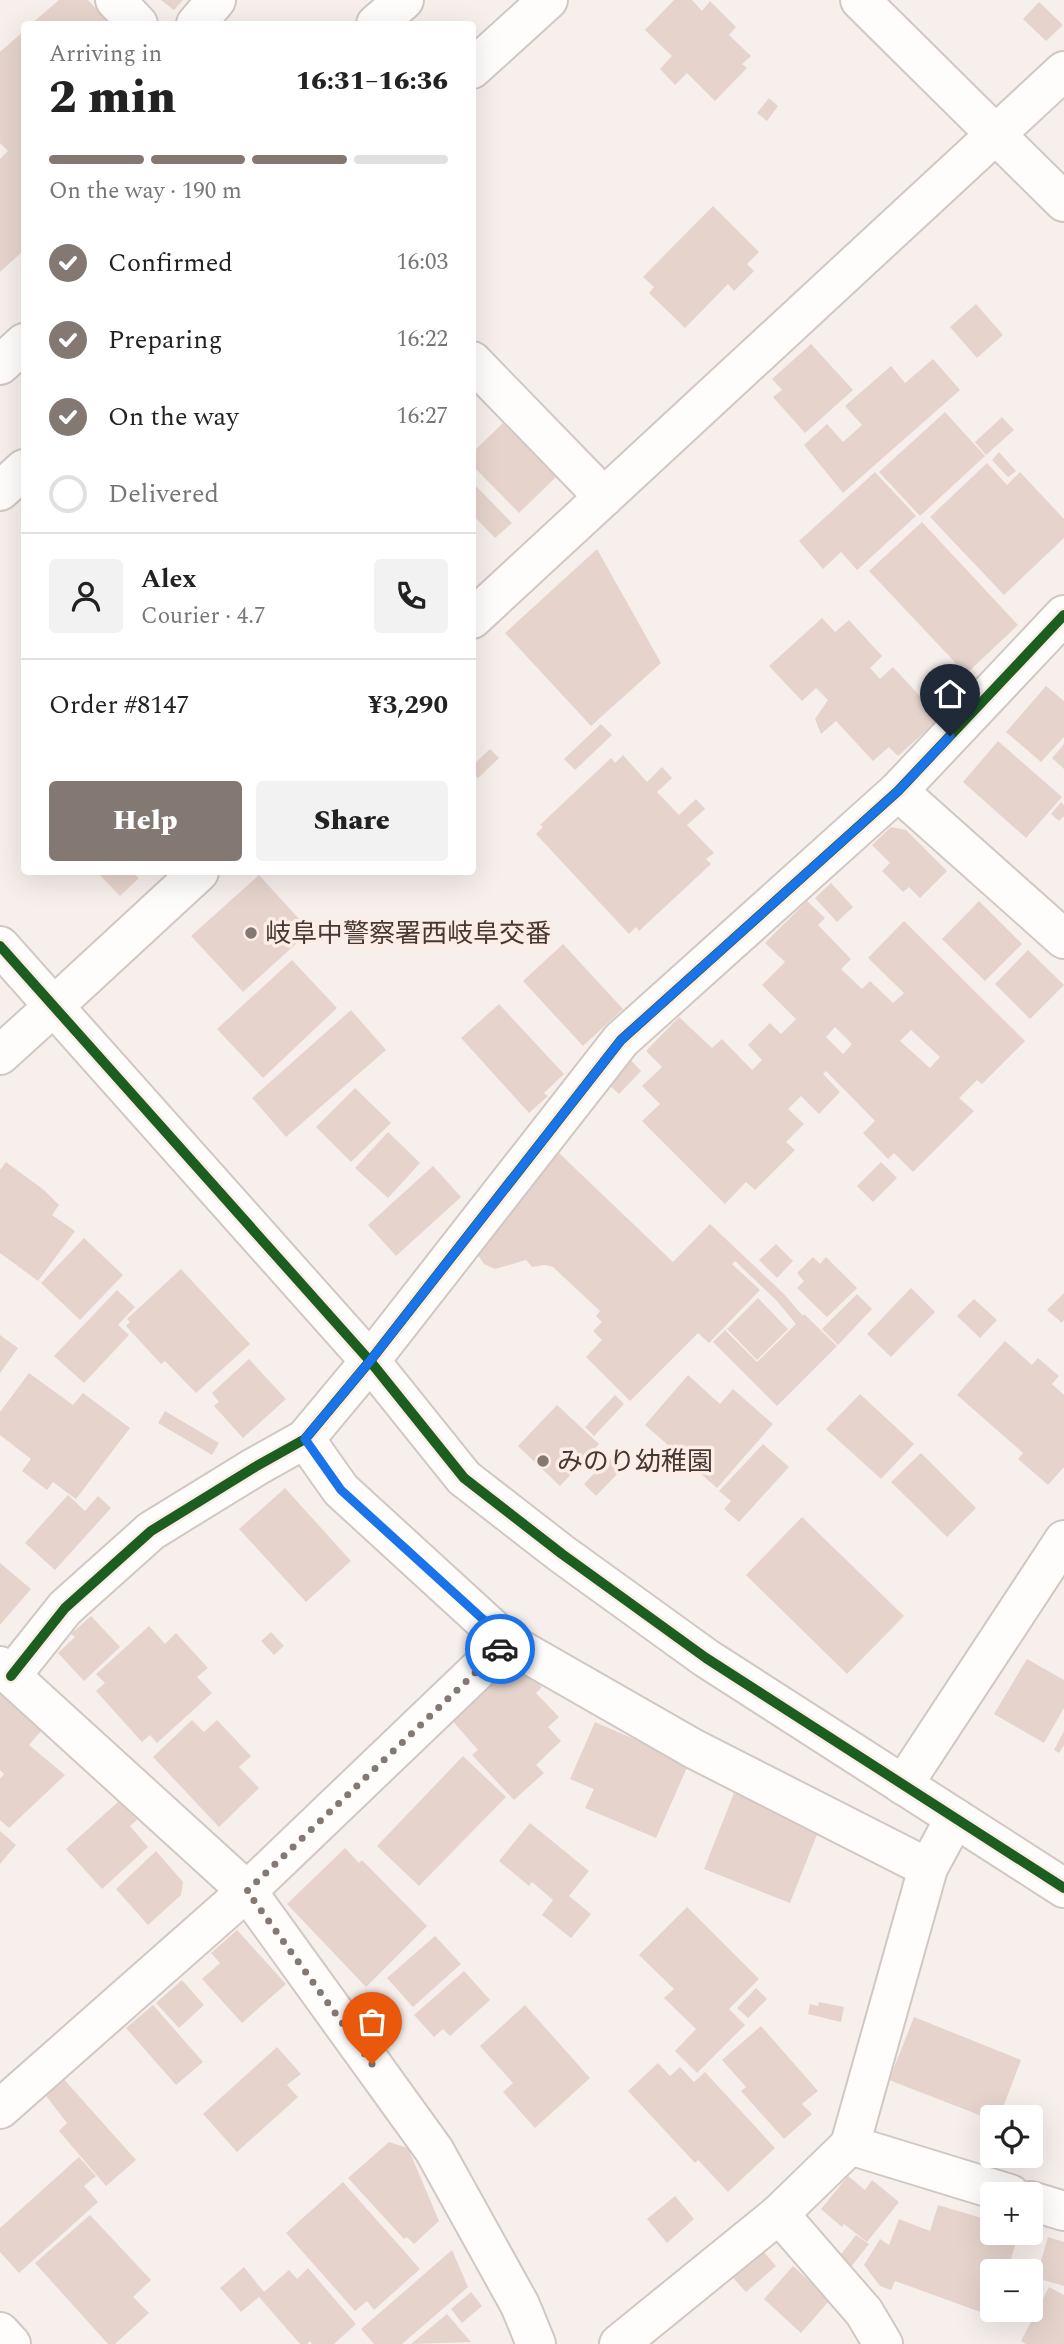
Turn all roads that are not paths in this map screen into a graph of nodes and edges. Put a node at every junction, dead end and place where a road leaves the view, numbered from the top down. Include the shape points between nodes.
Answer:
1 (115, 0) edge
2 (216, 0) edge
3 (404, 0) edge
4 (548, 0) edge
5 (860, 0) edge
6 (135, 21) edge
7 (199, 21) edge
8 (380, 21) edge
9 (476, 65) edge
10 (1064, 71) edge
11 (996, 135) junction
12 (1064, 202) edge
13 (21, 346) edge
14 (0, 365) edge
15 (476, 365) edge
16 (21, 472) edge
17 (0, 491) edge
18 (604, 497) junction
19 (476, 615) edge
20 (1061, 626) edge
21 (898, 791) junction
22 (196, 875) edge
23 (1064, 939) edge
24 (0, 946) edge
25 (54, 1006) junction
26 (0, 1055) edge
27 (370, 1361) junction
28 (305, 1439) junction
29 (1064, 1540) edge
30 (508, 1642) junction
31 (6, 1671) edge
32 (903, 1785) junction
33 (955, 1818) junction
34 (929, 1868) junction
35 (1064, 1888) edge
36 (247, 1891) junction
37 (0, 2109) edge
38 (850, 2145) junction
39 (980, 2185) edge
40 (1043, 2205) edge
41 (1064, 2211) edge
42 (779, 2214) junction
43 (0, 2332) edge
44 (11, 2344) edge
45 (536, 2344) edge
46 (619, 2344) edge
47 (883, 2344) edge

1 - 6 street
2 - 7 street
3 - 8 street
4 - 9 street
5 - 11 street
10 - 11 street
11 - 12 street
11 - 18 street
13 - 14 street
15 - 18 street
16 - 17 street
18 - 19 street
20 - 21 street
21 - 23 street
21 - 27 street via 621,1040
22 - 25 street
24 - 25 street
25 - 26 street
25 - 27 street
27 - 28 street
27 - 32 street via 464,1478 706,1658
28 - 30 street via 341,1490
28 - 31 street via 151,1531 65,1608
29 - 32 street
30 - 34 street via 694,1749
30 - 36 street
31 - 36 street
32 - 33 street
33 - 34 street
33 - 35 street
34 - 38 street
36 - 37 street
36 - 45 street via 435,2150 520,2305
38 - 39 street
38 - 42 street
40 - 41 street
42 - 46 street
42 - 47 street via 864,2312
43 - 44 street

